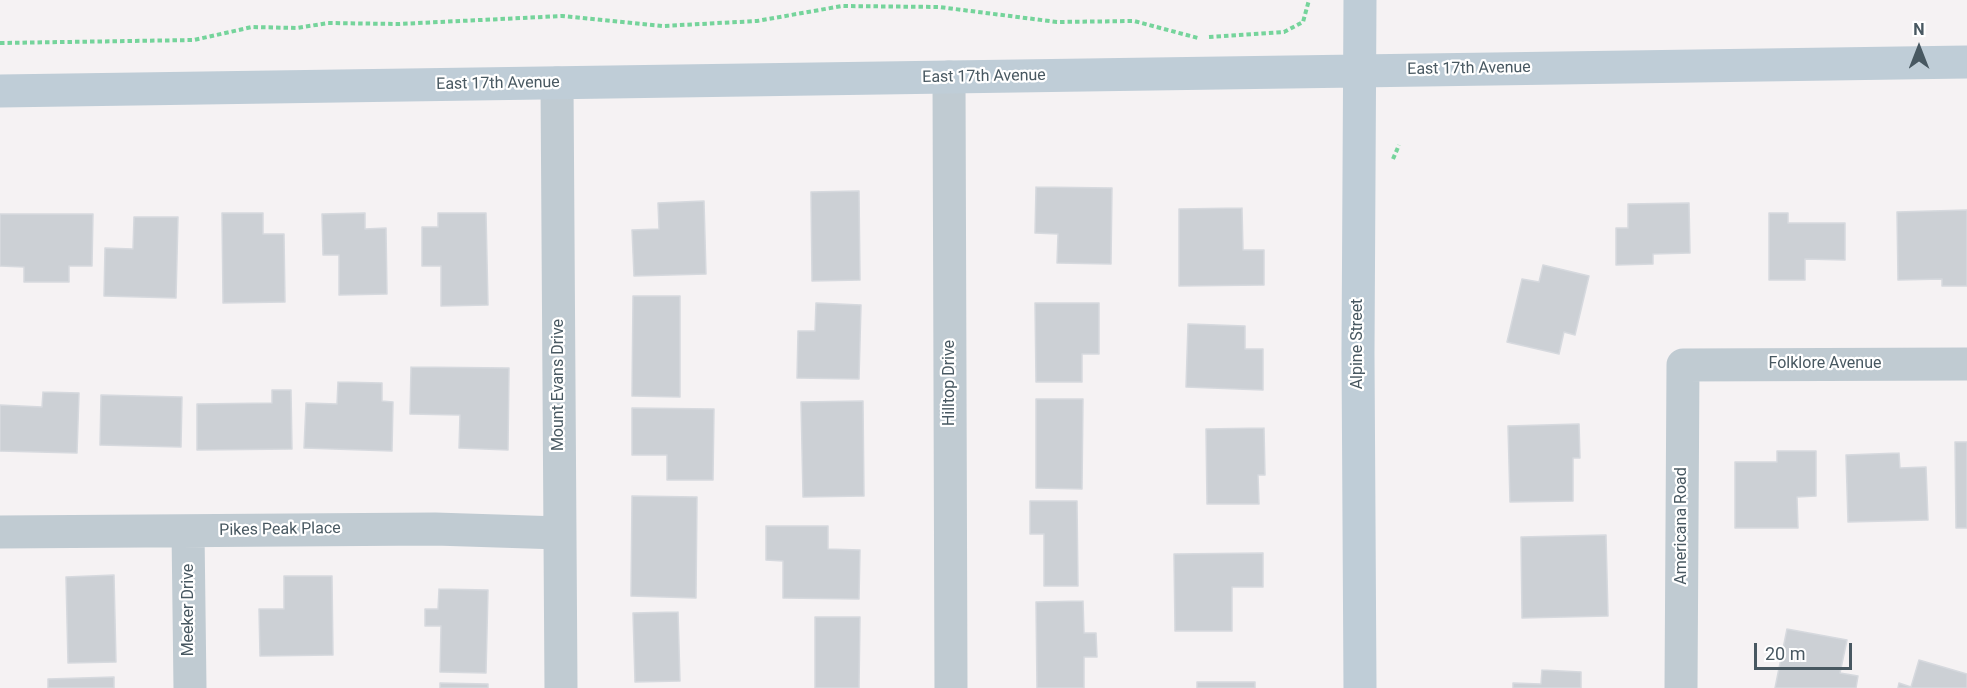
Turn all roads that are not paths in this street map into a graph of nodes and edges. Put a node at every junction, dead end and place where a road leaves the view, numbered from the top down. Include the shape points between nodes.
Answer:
1 (1360, 0) edge
2 (1967, 62) edge
3 (1361, 71) junction
4 (949, 77) junction
5 (557, 83) junction
6 (0, 91) edge
7 (1967, 364) edge
8 (1683, 365) joint
9 (188, 531) junction
10 (0, 532) edge
11 (560, 533) junction
12 (190, 688) edge
13 (561, 688) edge
14 (951, 688) edge
15 (1360, 688) edge
16 (1681, 688) edge

1 - 3 main road, Alpine Street
2 - 3 main road, East 17th Avenue
3 - 4 main road, East 17th Avenue
3 - 15 main road, Alpine Street
4 - 5 main road, East 17th Avenue
4 - 14 street, Hilltop Drive
5 - 6 main road, East 17th Avenue
5 - 11 street, Mount Evans Drive
7 - 8 street, Folklore Avenue
8 - 16 street, Americana Road
9 - 10 street, Pikes Peak Place
9 - 11 street, Pikes Peak Place via 435,529
9 - 12 street, Meeker Drive
11 - 13 street, Mount Evans Drive

